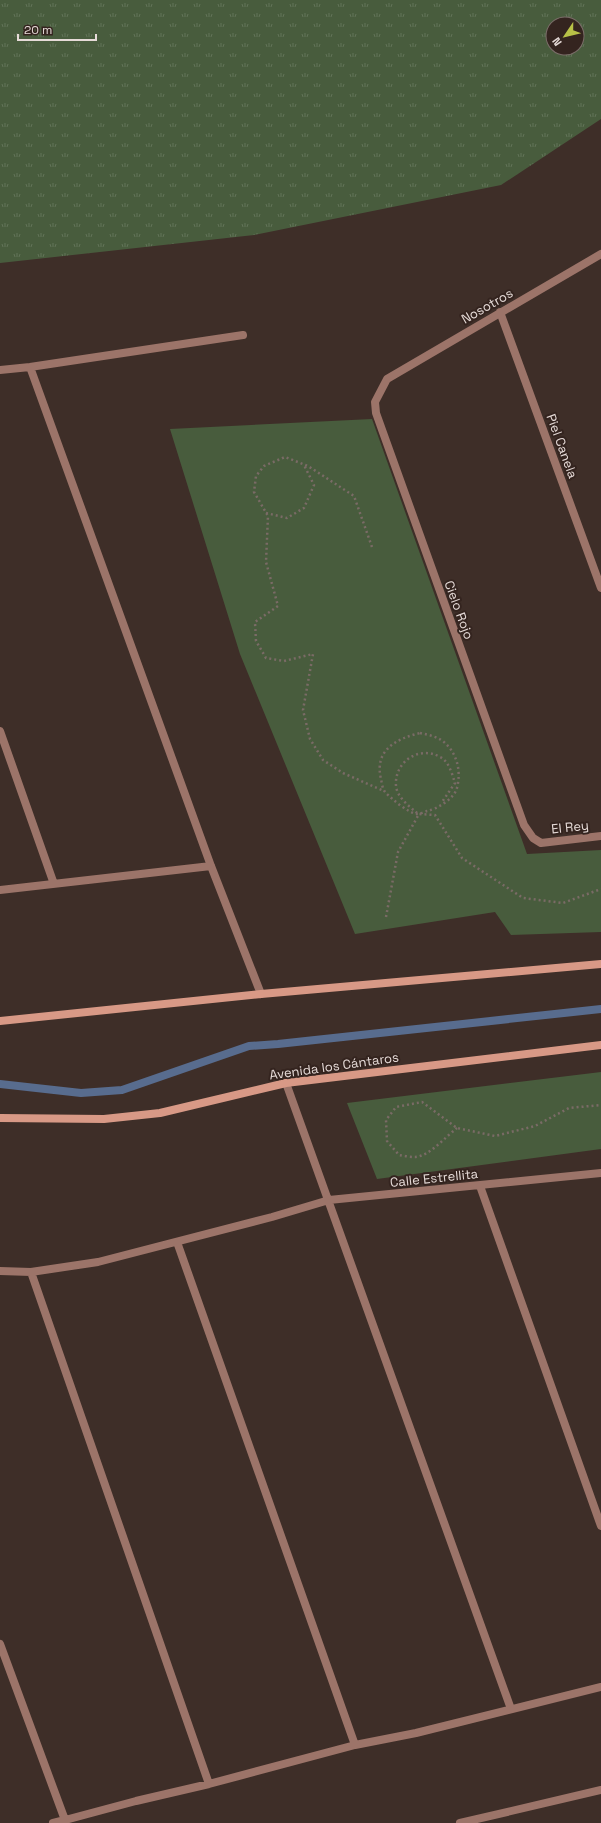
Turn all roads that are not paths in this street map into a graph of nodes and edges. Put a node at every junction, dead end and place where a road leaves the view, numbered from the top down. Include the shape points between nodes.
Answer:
1 (601, 254) edge
2 (500, 312) junction
3 (243, 335) dead end
4 (30, 367) junction
5 (0, 370) edge
6 (387, 380) joint
7 (601, 588) edge
8 (0, 731) edge
9 (601, 836) edge
10 (541, 843) joint
11 (211, 866) junction
12 (54, 884) junction
13 (0, 890) edge
14 (601, 964) edge
15 (261, 994) junction
16 (0, 1022) edge
17 (601, 1045) edge
18 (286, 1083) junction
19 (0, 1118) edge
20 (601, 1173) edge
21 (480, 1186) junction
22 (329, 1200) junction
23 (176, 1242) junction
24 (0, 1271) edge
25 (31, 1272) junction
26 (601, 1526) edge
27 (0, 1644) edge
28 (601, 1687) edge
29 (511, 1709) junction
30 (355, 1745) junction
31 (209, 1784) junction
32 (601, 1790) edge
33 (65, 1820) junction
34 (53, 1823) edge
35 (460, 1823) edge

1 - 2 street, Nosotros
2 - 6 street, Nosotros
2 - 7 street, Piel Canela
3 - 4 street
4 - 5 street
4 - 11 street
6 - 10 street, Cielo Rojo via 375,402 376,413 524,825
8 - 12 street
9 - 10 street, El Rey
11 - 12 street
11 - 15 street
12 - 13 street
14 - 15 street
15 - 16 street
17 - 18 street, Avenida los Cántaros
18 - 19 street, Avenida los Cántaros via 153,1114 104,1119
18 - 22 street
20 - 21 street, Calle Estrellita
21 - 22 street, Calle Estrellita
21 - 26 street
22 - 23 street, Calle Estrellita
22 - 29 street
23 - 25 street, Calle Estrellita via 98,1262
23 - 30 street
24 - 25 street, Calle Estrellita
25 - 31 street
27 - 33 street
28 - 29 street
29 - 30 street via 416,1733
30 - 31 street
31 - 33 street
32 - 35 street
33 - 34 street

